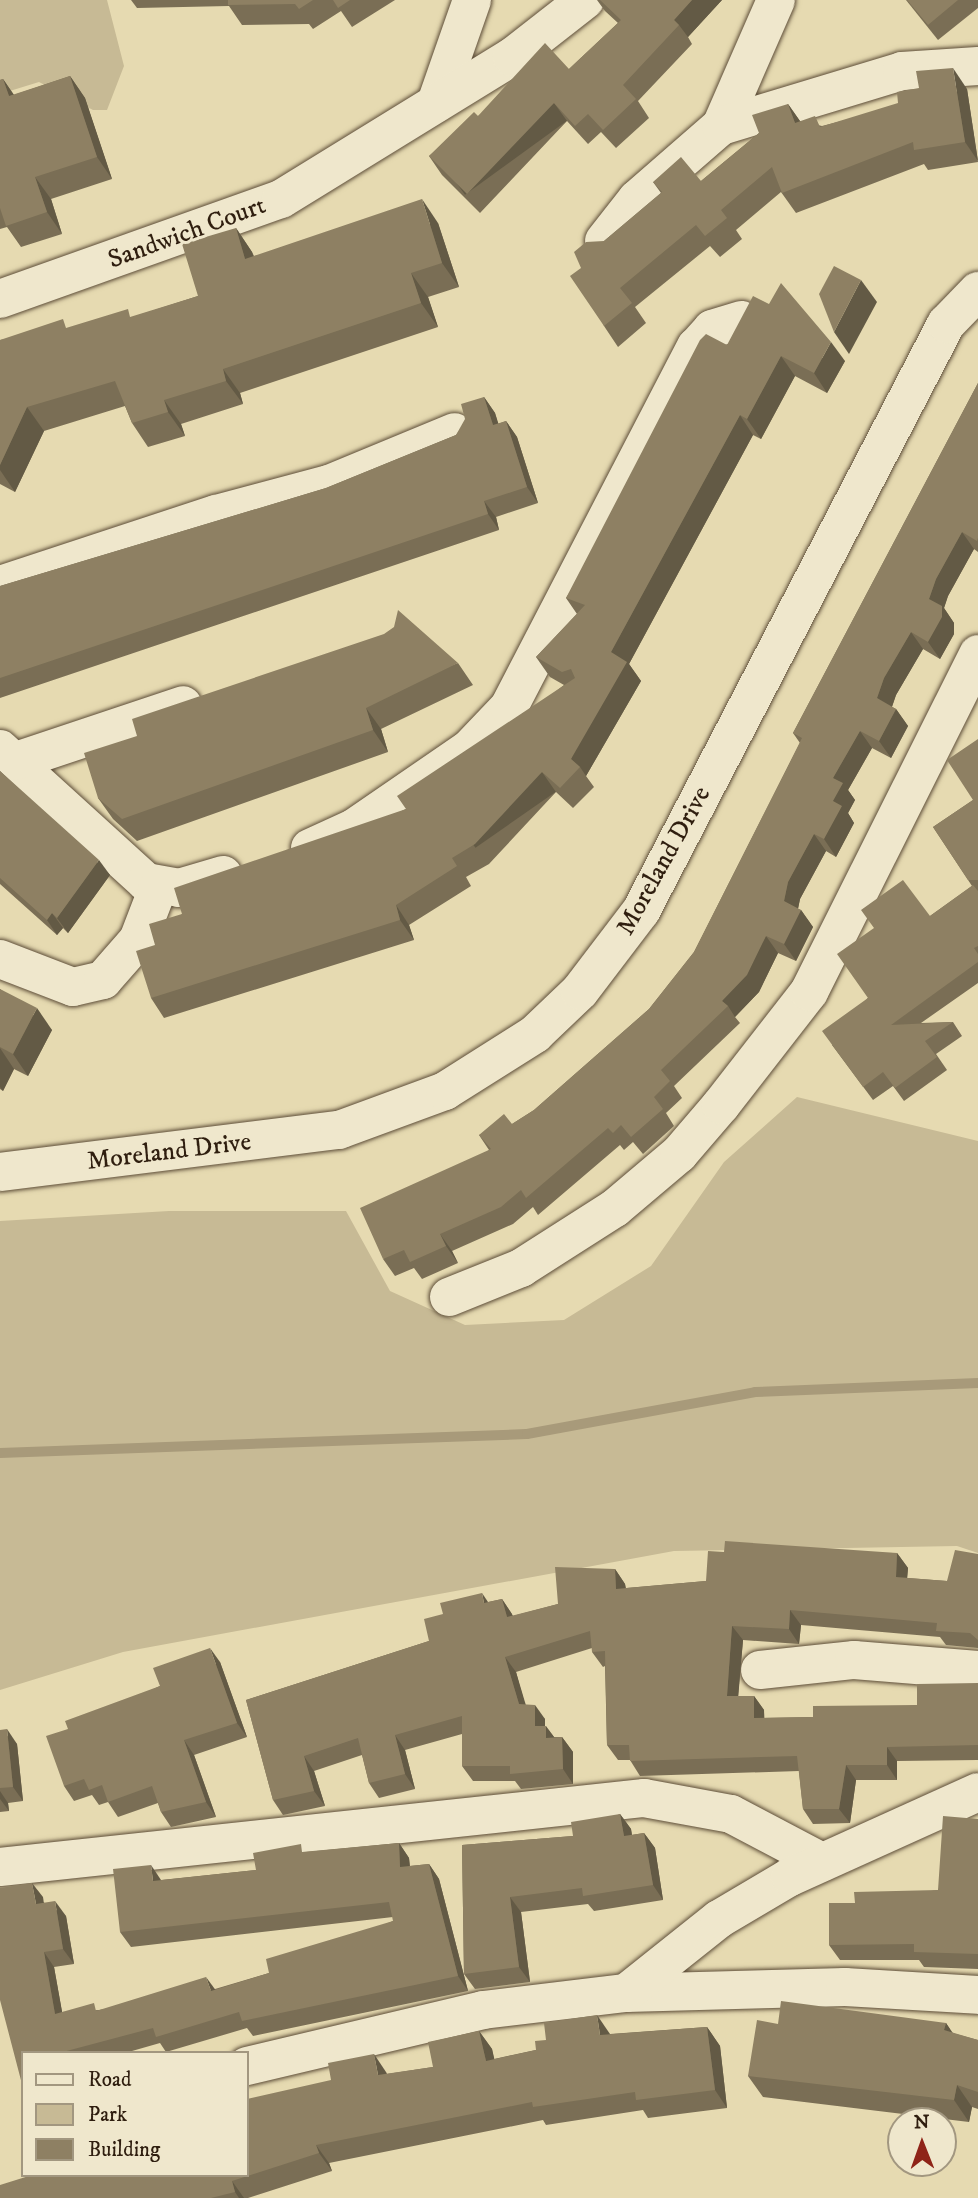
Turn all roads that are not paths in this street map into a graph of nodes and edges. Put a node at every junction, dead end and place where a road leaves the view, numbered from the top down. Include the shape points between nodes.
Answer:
1 (472, 0) edge
2 (585, 0) edge
3 (776, 0) edge
4 (978, 66) edge
5 (436, 103) junction
6 (721, 126) junction
7 (604, 241) edge
8 (978, 291) edge
9 (0, 299) edge
10 (742, 320) edge
11 (455, 432) edge
12 (0, 585) edge
13 (978, 654) edge
14 (223, 692) edge
15 (966, 710) edge
16 (8, 755) edge
17 (158, 888) junction
18 (0, 959) edge
19 (0, 1172) edge
20 (449, 1297) dead end
21 (760, 1670) dead end
22 (978, 1670) edge
23 (978, 1792) edge
24 (822, 1862) junction
25 (0, 1867) edge
26 (626, 1993) junction
27 (978, 1995) edge
28 (248, 2066) edge

1 - 5 street
2 - 5 street, Sandwich Court via 513,57
3 - 6 street
4 - 6 street via 902,71
5 - 9 street, Sandwich Court via 247,216
6 - 7 street via 637,199
8 - 19 street, Moreland Drive via 946,324 640,911 580,991 535,1034 445,1091 339,1130
10 - 17 street via 712,329 696,347 509,708 469,749 354,828 179,888
11 - 12 street via 329,484 216,514
13 - 15 street
14 - 16 street
15 - 20 street via 810,992 679,1154 615,1208 522,1268
16 - 17 street
17 - 18 street via 138,940 103,980 62,985
21 - 22 street via 854,1660
23 - 24 street
24 - 25 street via 731,1814 644,1798
24 - 26 street via 719,1919
26 - 27 street via 845,1987
26 - 28 street via 483,2010

